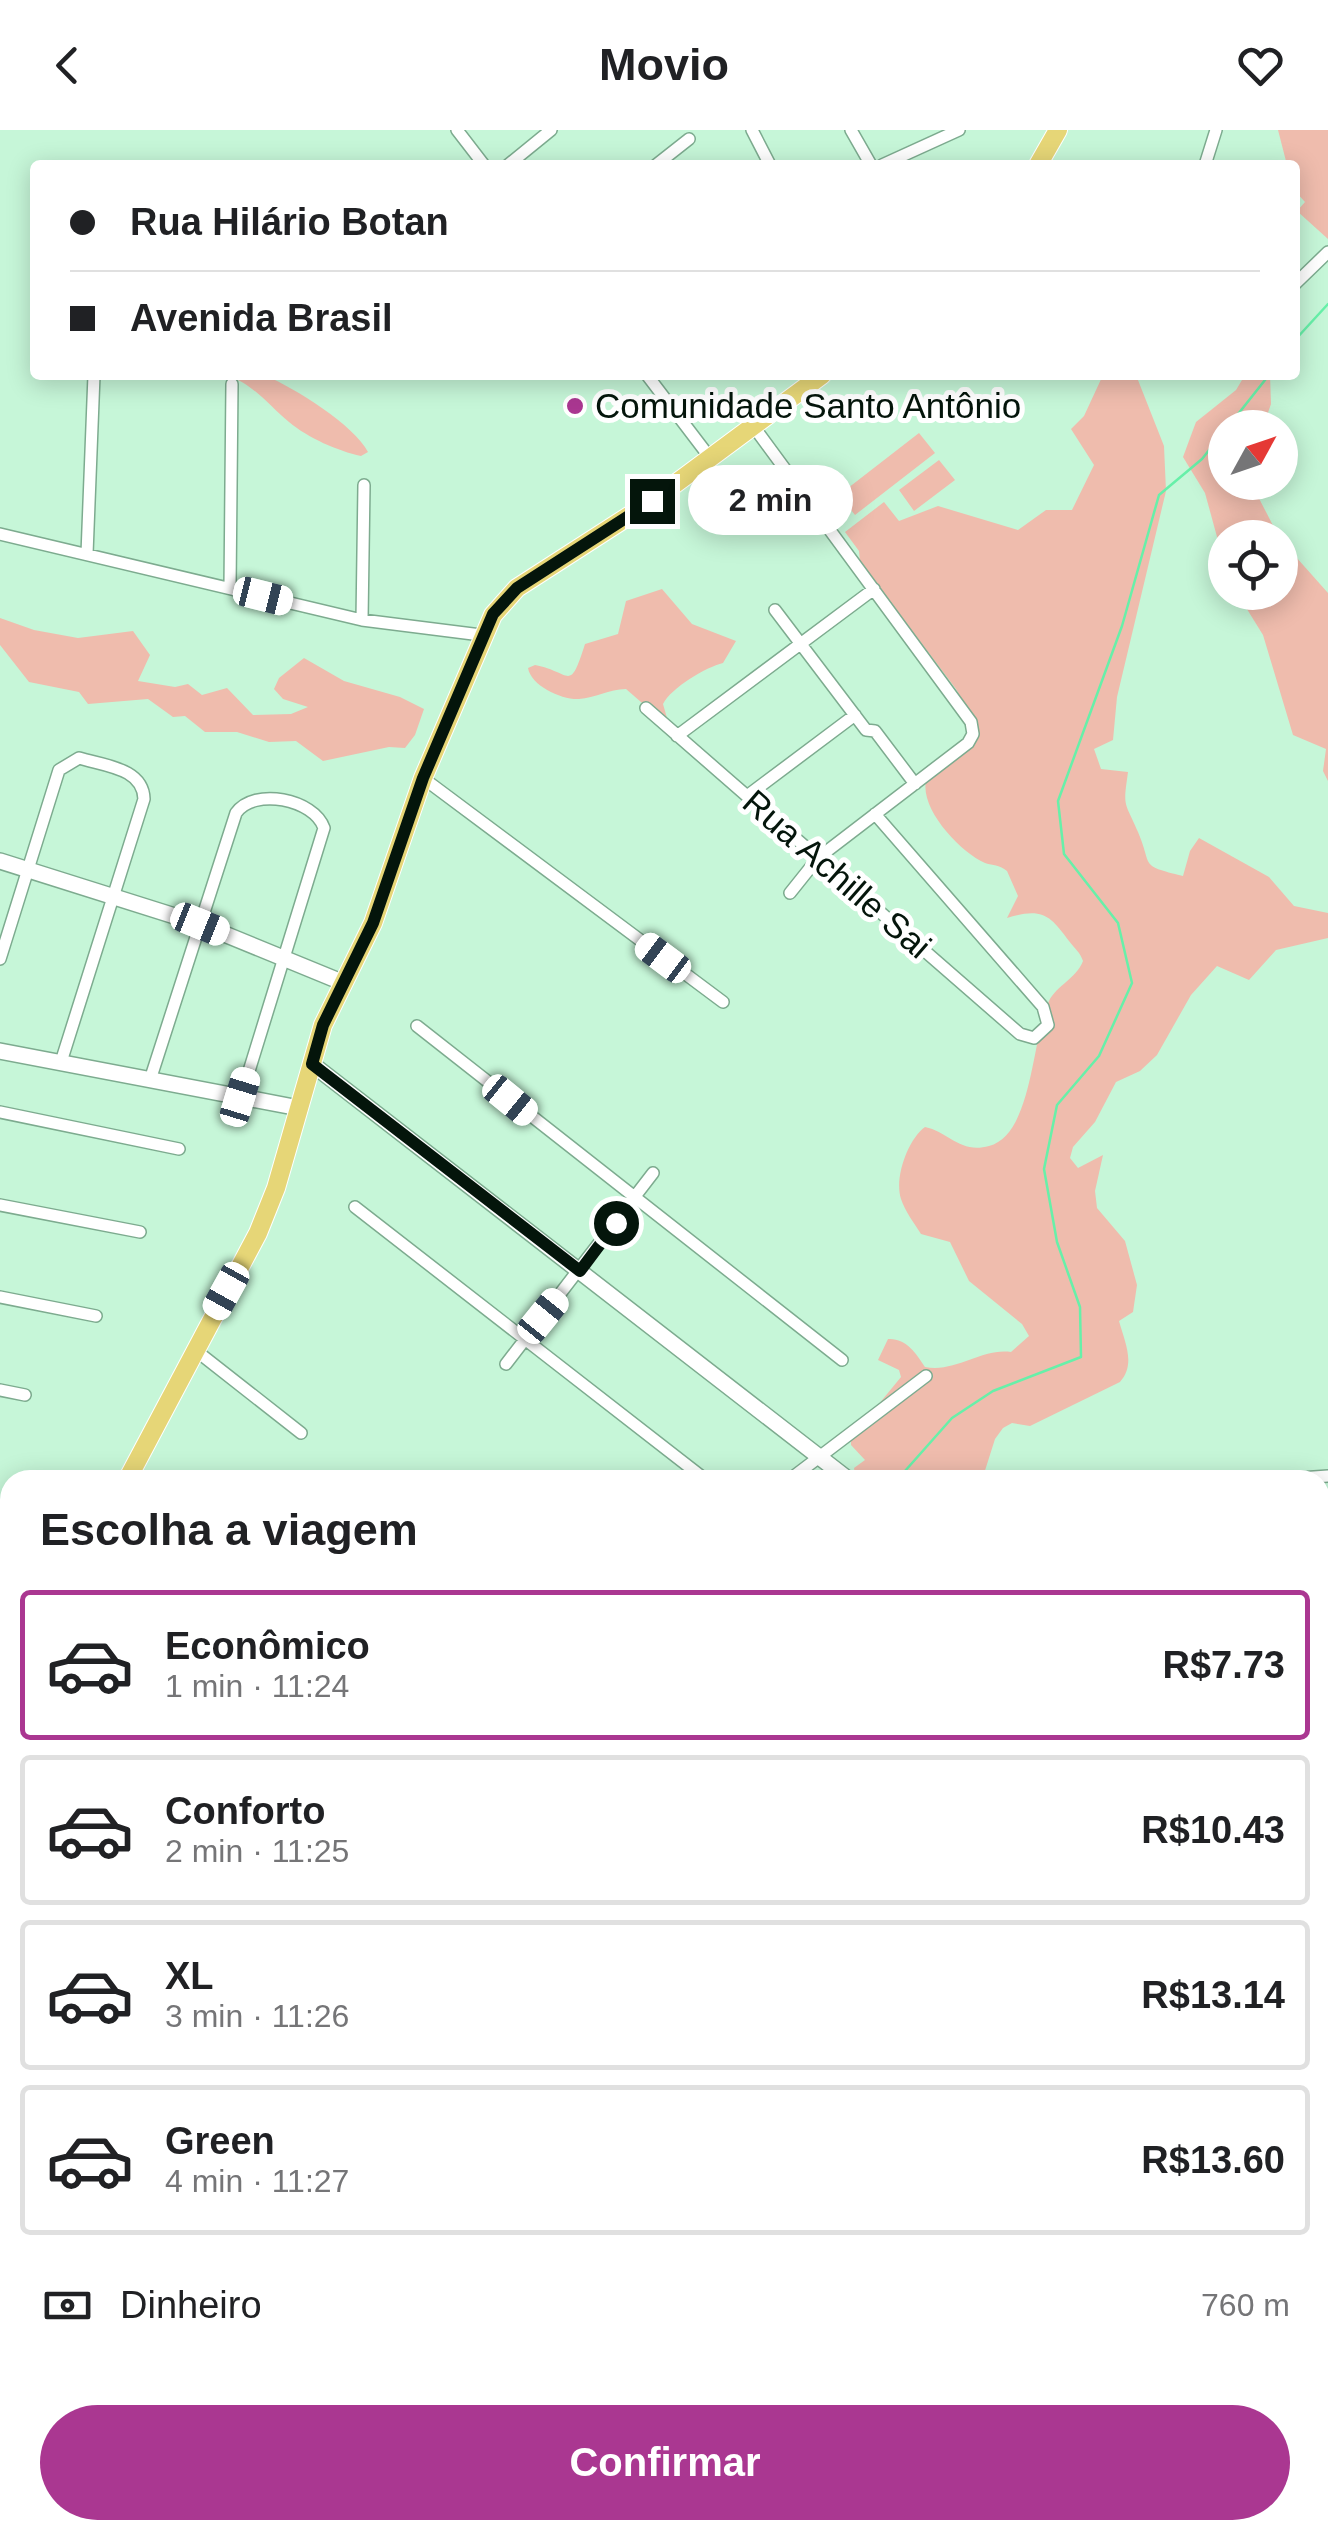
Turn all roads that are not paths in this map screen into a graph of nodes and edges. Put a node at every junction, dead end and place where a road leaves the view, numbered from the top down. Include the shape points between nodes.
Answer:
1 (457, 130) edge
2 (552, 130) edge
3 (752, 130) edge
4 (851, 130) edge
5 (959, 130) edge
6 (1216, 130) edge
7 (1056, 132) edge
8 (689, 139) dead end
9 (480, 160) edge
10 (514, 160) edge
11 (662, 160) edge
12 (767, 160) edge
13 (869, 160) edge
14 (893, 160) edge
15 (1041, 160) edge
16 (1207, 160) edge
17 (1328, 252) edge
18 (1300, 279) edge
19 (94, 380) edge
20 (651, 380) edge
21 (815, 380) edge
22 (232, 384) dead end
23 (754, 426) junction
24 (712, 459) junction
25 (364, 485) dead end
26 (0, 534) edge
27 (86, 554) junction
28 (230, 588) junction
29 (874, 589) junction
30 (774, 610) dead end
31 (362, 620) junction
32 (481, 635) junction
33 (800, 644) junction
34 (646, 708) dead end
35 (854, 715) junction
36 (677, 736) junction
37 (423, 778) junction
38 (915, 784) junction
39 (747, 796) junction
40 (875, 814) junction
41 (818, 858) junction
42 (0, 861) edge
43 (28, 870) junction
44 (790, 893) dead end
45 (114, 896) junction
46 (200, 924) junction
47 (284, 958) junction
48 (0, 960) edge
49 (344, 983) junction
50 (723, 1002) dead end
51 (417, 1026) dead end
52 (0, 1051) edge
53 (61, 1062) junction
54 (312, 1064) junction
55 (150, 1080) junction
56 (240, 1097) junction
57 (299, 1108) junction
58 (0, 1112) edge
59 (179, 1149) dead end
60 (654, 1172) dead end
61 (634, 1199) junction
62 (0, 1206) edge
63 (355, 1207) dead end
64 (140, 1232) dead end
65 (580, 1271) junction
66 (0, 1297) edge
67 (96, 1316) dead end
68 (525, 1339) junction
69 (194, 1349) junction
70 (842, 1360) dead end
71 (506, 1364) dead end
72 (926, 1376) dead end
73 (0, 1390) edge
74 (25, 1395) dead end
75 (301, 1433) dead end
76 (820, 1457) junction
77 (132, 1470) edge
78 (693, 1470) edge
79 (803, 1470) edge
80 (836, 1470) edge

1 - 9 street
2 - 10 street
3 - 12 street
4 - 13 street
5 - 14 street
6 - 16 street
7 - 15 main road
8 - 11 street
17 - 18 street
19 - 27 street
20 - 24 street
21 - 23 main road
22 - 28 street
23 - 24 main road
23 - 29 street
24 - 32 main road via 517,588
25 - 31 street
26 - 27 street
27 - 28 street
28 - 31 street
29 - 33 street
29 - 38 street via 971,722 968,743
30 - 33 street
31 - 32 street
32 - 37 main road
33 - 35 street
33 - 36 street
34 - 36 street, Rua Achille Sai
35 - 38 street via 875,731
35 - 39 street
36 - 39 street, Rua Achille Sai
37 - 49 main road via 373,923
37 - 50 street
38 - 40 street
39 - 41 street, Rua Achille Sai
40 - 41 street
40 - 41 street, Rua Achille Sai via 1043,1007 1048,1026 1029,1040
41 - 44 street
42 - 43 street
43 - 45 street
43 - 45 street via 59,770 80,758 94,762 144,786
43 - 48 street
45 - 46 street
45 - 53 street
46 - 47 street
46 - 47 street via 242,804 256,799 306,805 324,828
46 - 55 street
47 - 49 street
47 - 56 street
49 - 54 main road
51 - 61 street
52 - 53 street
53 - 55 street
54 - 57 main road
54 - 65 street
55 - 56 street
56 - 57 street
57 - 69 main road via 258,1233
58 - 59 street
60 - 61 street
61 - 65 street
61 - 70 street
62 - 64 street
63 - 68 street
65 - 68 street
65 - 76 street
66 - 67 street
68 - 71 street
68 - 78 street
69 - 75 street
69 - 77 main road
72 - 76 street
73 - 74 street
76 - 79 street
76 - 80 street

